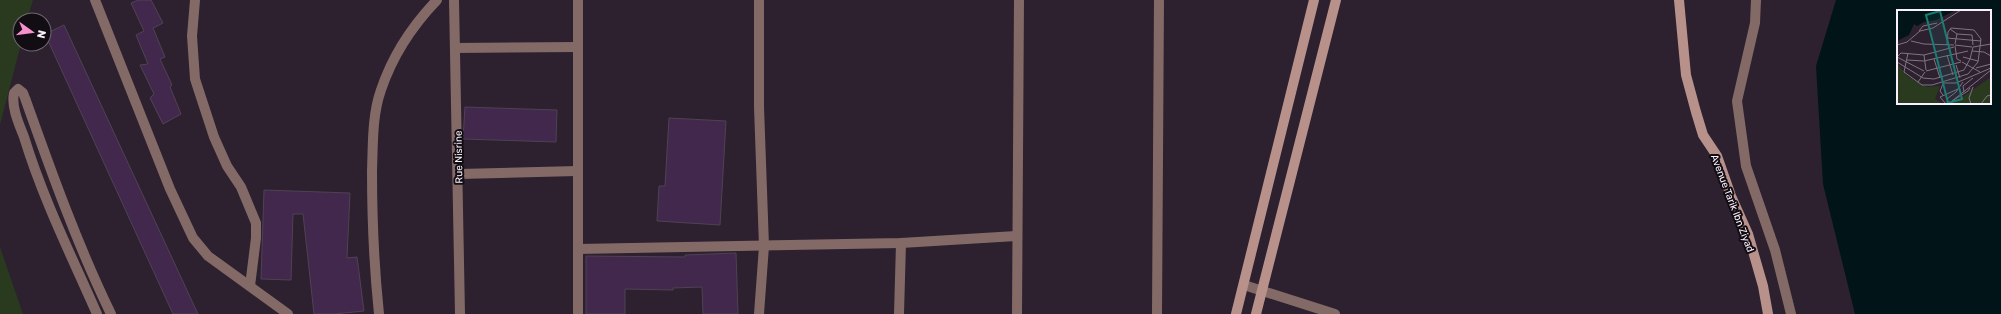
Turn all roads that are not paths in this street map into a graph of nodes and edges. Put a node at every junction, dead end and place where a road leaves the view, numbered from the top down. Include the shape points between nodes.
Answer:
1 (94, 0) edge
2 (195, 0) edge
3 (454, 0) edge
4 (578, 0) edge
5 (759, 0) edge
6 (1019, 0) edge
7 (1159, 0) edge
8 (1314, 0) edge
9 (1336, 0) edge
10 (1679, 0) edge
11 (1756, 0) edge
12 (434, 1) edge
13 (578, 47) junction
14 (455, 48) junction
15 (577, 171) junction
16 (459, 174) junction
17 (1016, 236) junction
18 (901, 243) junction
19 (764, 246) junction
20 (578, 249) junction
21 (1244, 285) junction
22 (250, 286) junction
23 (1263, 291) junction
24 (97, 314) edge
25 (110, 314) edge
26 (288, 314) edge
27 (379, 314) edge
28 (460, 314) edge
29 (578, 314) edge
30 (759, 314) edge
31 (899, 314) edge
32 (1017, 314) edge
33 (1157, 314) edge
34 (1236, 314) edge
35 (1256, 314) edge
36 (1335, 314) edge
37 (1768, 314) edge
38 (1790, 314) edge

1 - 22 street via 186,225 208,256
2 - 22 street via 192,36 195,79 214,137 227,166 241,187 256,224
3 - 14 street, Rue Nisrine
4 - 13 street
5 - 19 street via 759,106
6 - 17 street
7 - 33 street
8 - 21 street
9 - 23 street
10 - 37 street, Avenue Tarik Ibn Ziyad via 1686,75 1696,112 1703,135 1717,156 1730,196 1748,234
11 - 38 street via 1755,23 1737,101 1746,166 1775,250
12 - 27 street via 418,21 389,69 377,105 372,151 372,210 374,270
13 - 14 street
13 - 15 street
14 - 16 street, Rue Nisrine
15 - 16 street
15 - 20 street
16 - 28 street, Rue Nisrine
17 - 18 street
17 - 32 street
18 - 19 street
18 - 31 street
19 - 20 street
19 - 30 street
20 - 29 street
21 - 23 street
21 - 34 street
22 - 26 street
23 - 35 street
23 - 36 street
24 - 25 street via 34,168 14,106 14,93 18,89 23,93 66,211

